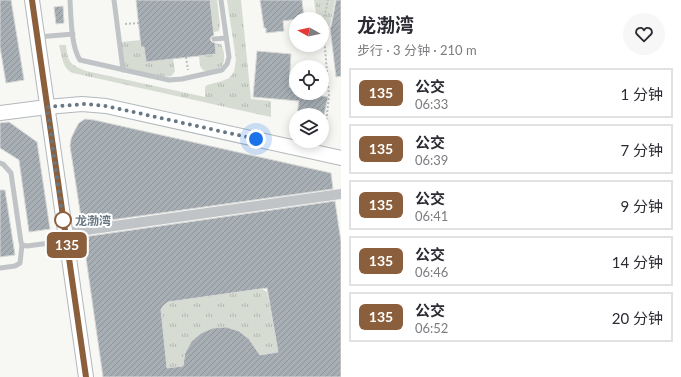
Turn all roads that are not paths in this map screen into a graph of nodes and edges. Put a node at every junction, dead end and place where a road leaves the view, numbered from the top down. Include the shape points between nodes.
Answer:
1 (32, 0) edge
2 (70, 0) edge
3 (114, 0) edge
4 (221, 0) edge
5 (73, 34) junction
6 (37, 38) junction
7 (226, 38) junction
8 (214, 39) dead end
9 (123, 70) junction
10 (47, 107) junction
11 (0, 114) edge
12 (341, 158) edge
13 (0, 163) edge
14 (341, 194) edge
15 (66, 237) junction
16 (22, 245) junction
17 (0, 268) edge
18 (86, 377) edge

1 - 6 main road
2 - 5 lane
3 - 9 lane
4 - 7 lane
5 - 6 lane
5 - 9 lane via 80,60
6 - 10 main road
7 - 8 lane
7 - 9 lane via 229,57 222,70 176,80
10 - 11 main road
10 - 12 main road via 85,104 106,106
10 - 15 main road
13 - 16 lane via 11,174
14 - 15 street
15 - 16 lane
15 - 18 main road
16 - 17 lane via 20,262 15,266

